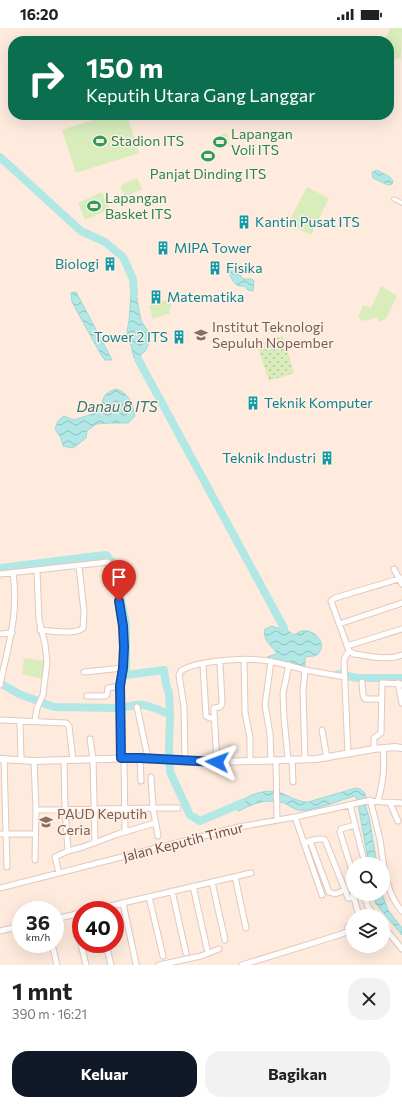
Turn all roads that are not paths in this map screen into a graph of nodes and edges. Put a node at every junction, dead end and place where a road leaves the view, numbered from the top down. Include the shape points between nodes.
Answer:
1 (394, 199) dead end
2 (402, 203) edge
3 (79, 566) junction
4 (394, 568) dead end
5 (37, 571) junction
6 (13, 573) junction
7 (0, 574) edge
8 (401, 581) edge
9 (402, 603) edge
10 (339, 624) junction
11 (402, 629) edge
12 (40, 630) junction
13 (12, 633) junction
14 (0, 634) edge
15 (348, 649) junction
16 (401, 656) edge
17 (244, 660) junction
18 (271, 661) junction
19 (220, 662) junction
20 (203, 664) junction
21 (289, 665) junction
22 (123, 668) junction
23 (305, 670) junction
24 (84, 672) dead end
25 (345, 675) junction
26 (362, 682) dead end
27 (0, 683) edge
28 (400, 683) edge
29 (120, 686) junction
30 (87, 696) dead end
31 (382, 699) junction
32 (402, 703) edge
33 (137, 707) dead end
34 (214, 715) junction
35 (0, 720) edge
36 (20, 721) junction
37 (35, 721) junction
38 (322, 730) dead end
39 (90, 740) dead end
40 (383, 748) junction
41 (402, 748) edge
42 (374, 749) junction
43 (348, 754) junction
44 (93, 758) junction
45 (122, 758) junction
46 (140, 758) junction
47 (148, 758) junction
48 (327, 758) junction
49 (2, 759) edge
50 (290, 759) junction
51 (305, 759) junction
52 (21, 760) junction
53 (64, 760) junction
54 (73, 760) junction
55 (185, 760) junction
56 (274, 760) junction
57 (34, 761) junction
58 (250, 761) junction
59 (217, 762) junction
60 (151, 777) dead end
61 (141, 781) dead end
62 (293, 782) dead end
63 (368, 800) junction
64 (378, 801) junction
65 (390, 802) junction
66 (402, 803) edge
67 (353, 804) junction
68 (153, 808) junction
69 (178, 808) dead end
70 (94, 809) junction
71 (124, 809) junction
72 (36, 810) junction
73 (65, 811) junction
74 (295, 817) junction
75 (277, 820) junction
76 (398, 821) dead end
77 (154, 823) junction
78 (355, 825) junction
79 (125, 832) junction
80 (0, 834) edge
81 (6, 834) junction
82 (35, 834) junction
83 (158, 836) dead end
84 (310, 841) junction
85 (94, 843) junction
86 (304, 843) junction
87 (68, 850) junction
88 (348, 857) edge
89 (363, 857) edge
90 (35, 860) dead end
91 (7, 866) dead end
92 (59, 873) junction
93 (251, 873) dead end
94 (235, 876) junction
95 (212, 882) junction
96 (193, 886) junction
97 (0, 888) edge
98 (345, 890) joint
99 (172, 892) junction
100 (322, 895) dead end
101 (149, 897) junction
102 (124, 903) edge
103 (124, 908) edge
104 (402, 911) edge
105 (12, 928) edge
106 (246, 928) dead end
107 (0, 931) edge
108 (346, 932) edge
109 (390, 934) edge
110 (225, 940) dead end
111 (207, 949) dead end
112 (219, 949) dead end
113 (402, 949) edge
114 (54, 953) edge
115 (83, 953) edge
116 (108, 953) edge
117 (186, 953) dead end
118 (163, 956) dead end
119 (136, 964) dead end
120 (162, 964) edge
121 (57, 965) edge
122 (86, 965) edge
123 (111, 965) edge
124 (242, 965) edge

1 - 2 street
3 - 5 street
3 - 12 street via 84,627 82,630 74,631
3 - 22 street via 108,562 122,614
4 - 8 street
5 - 6 street
5 - 12 street
6 - 7 street
6 - 13 street via 15,603
8 - 10 street via 330,601
9 - 10 street
10 - 15 street
11 - 15 street
12 - 37 street via 47,662 42,699
13 - 14 street
13 - 27 street
15 - 16 street via 354,654 386,658
15 - 25 street via 345,657
17 - 18 street
17 - 19 street
17 - 58 street via 245,712 250,738
18 - 21 street
18 - 56 street via 265,705
19 - 20 street
19 - 34 street via 222,704 214,708
20 - 34 street via 206,716 210,718
20 - 55 street via 184,669 179,675 184,707
21 - 23 street
21 - 50 street via 283,693
22 - 24 street
22 - 29 street
23 - 25 street
23 - 51 street
25 - 43 street
26 - 31 street via 363,697
28 - 31 street via 382,683
28 - 32 street
29 - 30 street via 108,688 105,696
29 - 45 street
31 - 42 street via 381,733 374,738
33 - 47 street
34 - 59 street
35 - 36 street
36 - 37 street
36 - 52 street
37 - 54 street via 63,722 69,726
38 - 48 street
39 - 44 street
40 - 41 street
40 - 42 street
40 - 64 street via 383,780
42 - 43 street
43 - 48 street
44 - 45 street
44 - 54 street
44 - 70 street
45 - 46 street
45 - 71 street
46 - 47 street
46 - 61 street
47 - 55 street
48 - 51 street
49 - 52 street
49 - 81 street
50 - 51 street
50 - 56 street
50 - 62 street
52 - 57 street
53 - 54 street
53 - 57 street
53 - 73 street
55 - 59 street
56 - 58 street
56 - 75 street via 278,786
57 - 72 street
58 - 59 street
60 - 68 street
63 - 64 street, Jalan Keputih Timur
63 - 67 street, Jalan Keputih Timur
63 - 104 street via 380,840 389,887 394,901
64 - 65 street, Jalan Keputih Timur
65 - 66 street, Jalan Keputih Timur
65 - 76 street
67 - 74 street, Jalan Keputih Timur
67 - 78 street
68 - 69 street
68 - 71 street
68 - 77 street
70 - 71 street
70 - 73 street
70 - 85 street
71 - 79 street
72 - 73 street
72 - 82 street
73 - 87 street
74 - 75 street, Jalan Keputih Timur
74 - 86 street
75 - 92 street, Jalan Keputih Timur via 238,826
77 - 79 street
77 - 83 street
78 - 88 street via 341,829 340,832
78 - 89 street
79 - 85 street
80 - 81 street
81 - 82 street
81 - 91 street
82 - 90 street
84 - 86 street
84 - 98 street via 322,838 325,840
84 - 98 street via 329,892 335,894
85 - 87 street
86 - 100 street
87 - 92 street via 55,857
92 - 97 street, Jalan Keputih Timur
93 - 94 street
94 - 95 street
94 - 106 street
95 - 96 street
95 - 110 street
96 - 99 street
96 - 111 street
99 - 101 street
99 - 117 street
101 - 102 street
101 - 118 street
103 - 119 street
105 - 107 street
108 - 124 street
109 - 113 street
112 - 120 street via 201,956
114 - 121 street
115 - 122 street
116 - 123 street

